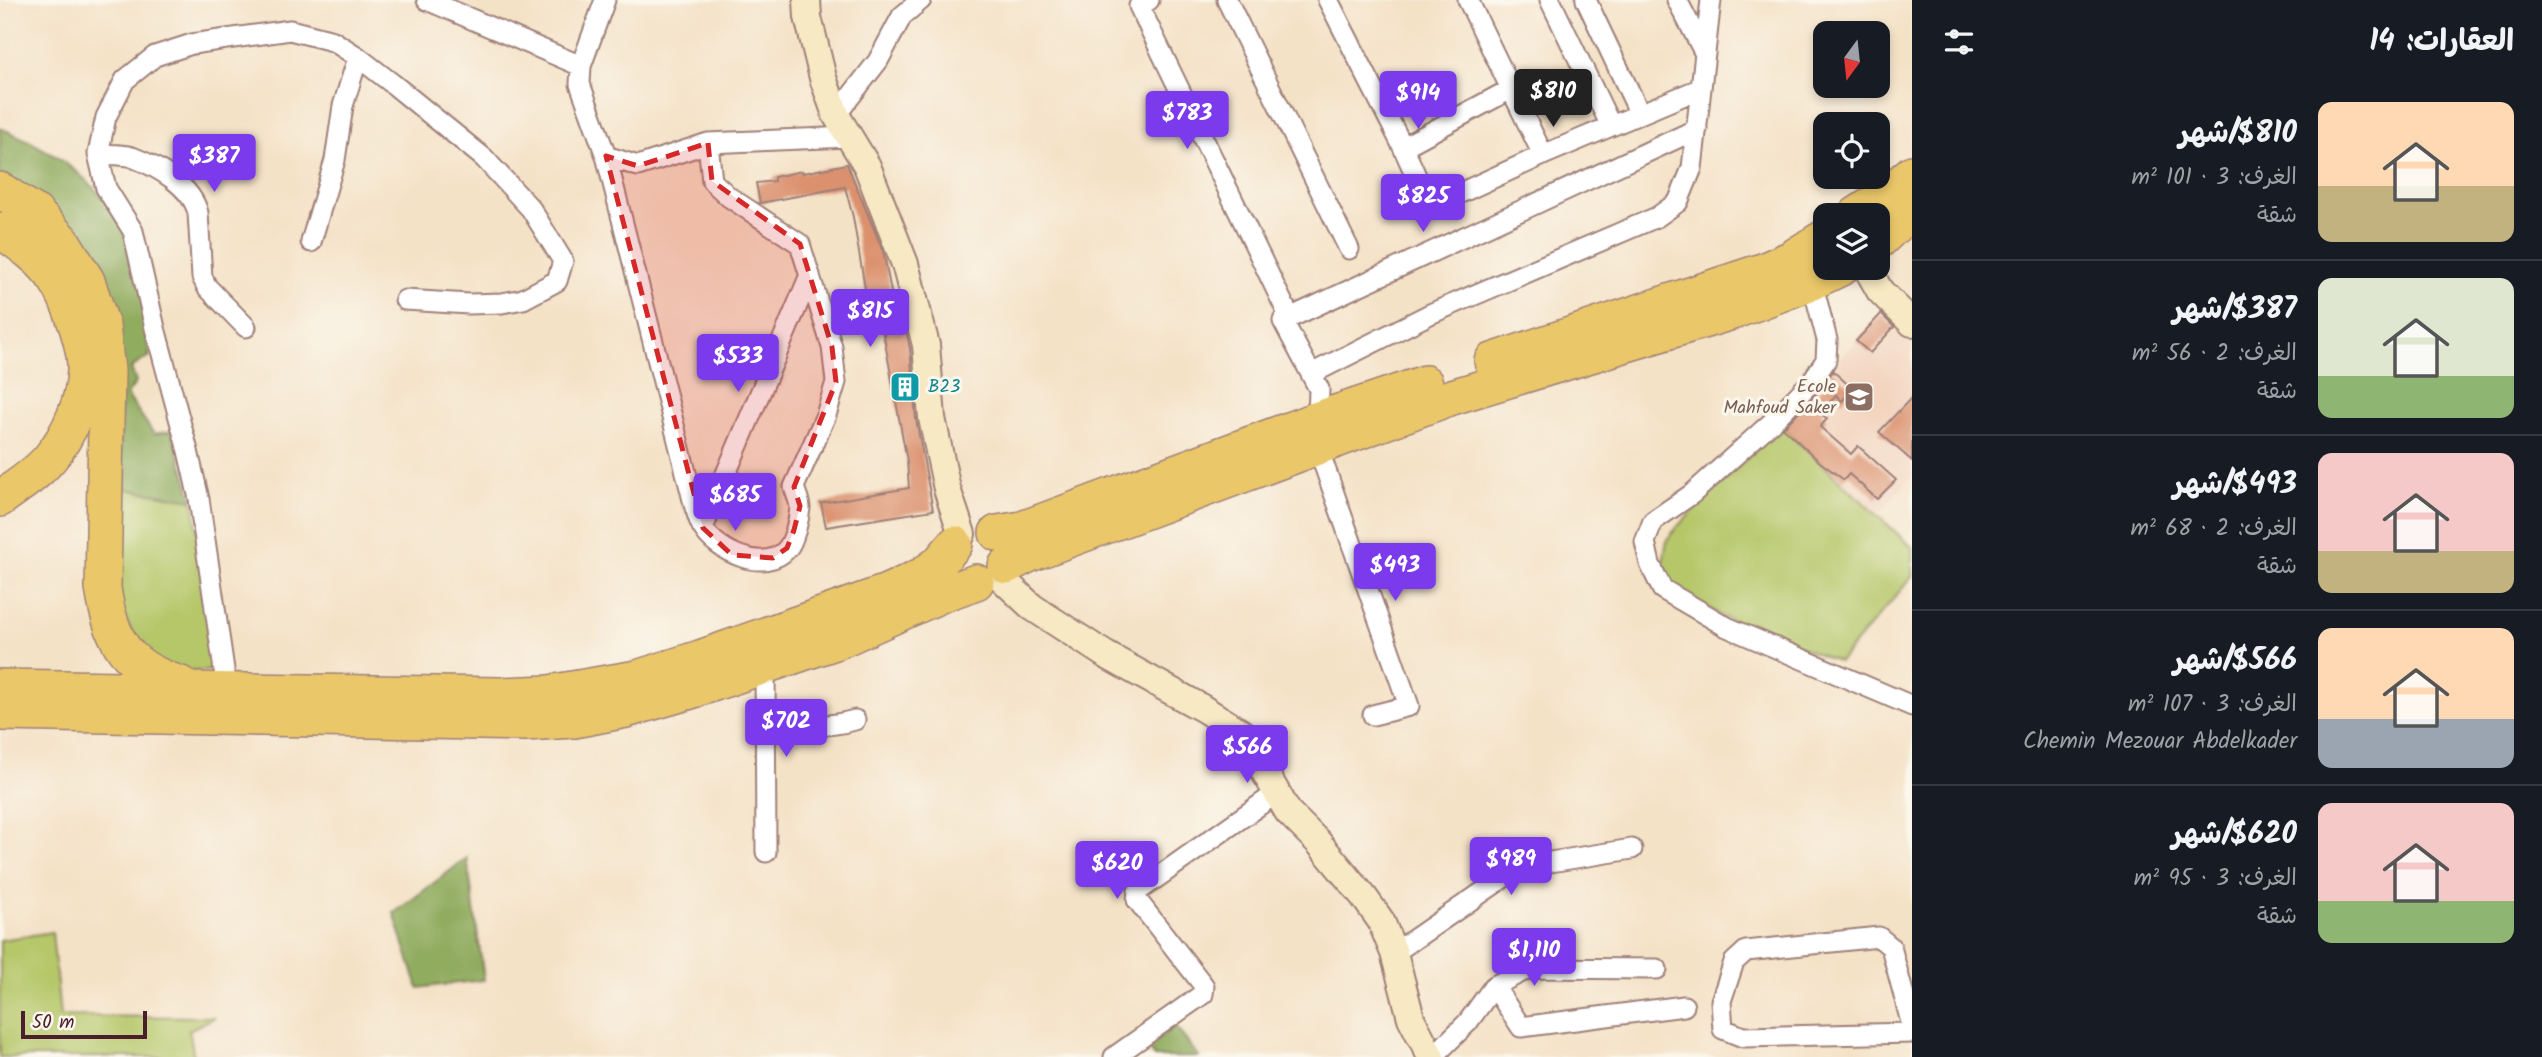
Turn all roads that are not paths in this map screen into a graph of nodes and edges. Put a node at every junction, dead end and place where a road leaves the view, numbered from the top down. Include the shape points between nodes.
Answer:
1 (427, 0) edge
2 (604, 0) edge
3 (807, 0) edge
4 (920, 0) edge
5 (1149, 0) edge
6 (1227, 0) edge
7 (1328, 0) edge
8 (1468, 0) edge
9 (1550, 0) edge
10 (1586, 0) edge
11 (1677, 0) edge
12 (1711, 0) edge
13 (1705, 54) junction
14 (358, 57) junction
15 (581, 66) junction
16 (1511, 89) junction
17 (1701, 89) junction
18 (1640, 114) junction
19 (843, 126) junction
20 (1611, 126) junction
21 (1697, 129) junction
22 (708, 143) junction
23 (1403, 147) junction
24 (98, 153) junction
25 (1543, 155) junction
26 (606, 156) junction
27 (1912, 173) edge
28 (0, 190) edge
29 (1875, 203) edge
30 (1912, 210) edge
31 (0, 230) edge
32 (1890, 231) edge
33 (312, 242) dead end
34 (1813, 245) edge
35 (1349, 249) dead end
36 (810, 275) junction
37 (1813, 280) edge
38 (1826, 280) edge
39 (1874, 280) edge
40 (405, 300) dead end
41 (1290, 318) junction
42 (1912, 323) edge
43 (246, 327) dead end
44 (1311, 374) junction
45 (106, 403) junction
46 (1318, 433) junction
47 (0, 499) edge
48 (0, 525) edge
49 (703, 528) junction
50 (997, 533) junction
51 (959, 539) junction
52 (993, 575) junction
53 (765, 666) junction
54 (0, 687) edge
55 (216, 691) junction
56 (1912, 706) edge
57 (0, 713) edge
58 (1373, 715) dead end
59 (765, 716) junction
60 (855, 720) dead end
61 (1278, 792) junction
62 (1632, 849) dead end
63 (766, 852) dead end
64 (1394, 953) junction
65 (1657, 969) dead end
66 (1494, 986) junction
67 (1684, 1006) dead end
68 (1912, 1026) edge
69 (1912, 1033) edge
70 (1114, 1057) edge
71 (1432, 1057) edge

1 - 15 street
2 - 15 street
3 - 19 street via 820,66
4 - 19 street via 902,16
5 - 41 street via 1139,6
6 - 35 street
7 - 23 street
8 - 16 street
9 - 20 street
10 - 18 street
11 - 13 street
12 - 13 street
13 - 17 street
14 - 24 street via 333,41 290,30 192,44 155,57 125,80 106,117
14 - 33 street via 342,106 335,160
14 - 40 street via 484,159 531,209 563,261 557,281 523,299 469,304
15 - 26 street via 583,99
16 - 23 street
16 - 25 street
17 - 18 street
17 - 21 street
18 - 20 street
19 - 22 street
19 - 51 street via 867,166 905,264 926,345 932,418
20 - 25 street
21 - 41 street
21 - 44 street via 1692,168 1678,202 1657,217 1430,314
22 - 26 street via 638,166
22 - 36 street via 712,181 800,244
23 - 25 street via 1430,207
24 - 43 street via 129,156 159,169 196,203 202,277
24 - 55 street via 106,188 133,230 199,499
26 - 49 street
27 - 29 highway
28 - 45 highway via 36,213 63,242 87,281 102,326
30 - 32 highway
31 - 47 highway via 29,250 56,279 75,320 85,369 65,438 48,460
34 - 46 highway via 1765,270
36 - 49 street
36 - 49 street via 832,347 836,382 794,487 800,506 787,548 773,558 732,555 715,544
37 - 46 highway via 1732,312
38 - 56 street via 1826,360 1772,422 1692,494 1653,521 1645,542 1647,553 1662,590 1689,606 1727,627
39 - 42 street
41 - 44 street via 1283,321
44 - 46 street via 1319,389
45 - 48 highway via 85,445 58,480 43,497
45 - 55 highway via 103,588 115,638 146,671
46 - 50 highway via 1022,529
46 - 52 highway via 1030,554
46 - 58 street via 1409,706
50 - 51 highway via 973,528
50 - 52 highway via 1008,554
51 - 52 highway via 953,556 964,577
51 - 55 highway via 939,563 887,592 637,678 550,693 500,695
52 - 53 highway via 838,641
52 - 61 street via 1074,635 1242,733
53 - 57 highway via 626,710 574,720 525,723
53 - 59 street
54 - 55 highway
59 - 60 street via 807,727
59 - 63 street
61 - 64 street via 1288,811 1364,897 1381,921
61 - 70 street via 1138,891 1137,900 1203,986 1203,994
62 - 64 street via 1519,867
64 - 71 street via 1411,1018
65 - 66 street via 1530,968
66 - 67 street via 1521,1027
66 - 71 street via 1468,1022
68 - 69 street via 1891,947 1879,937 1746,951 1734,962 1721,1001 1723,1029 1743,1037

